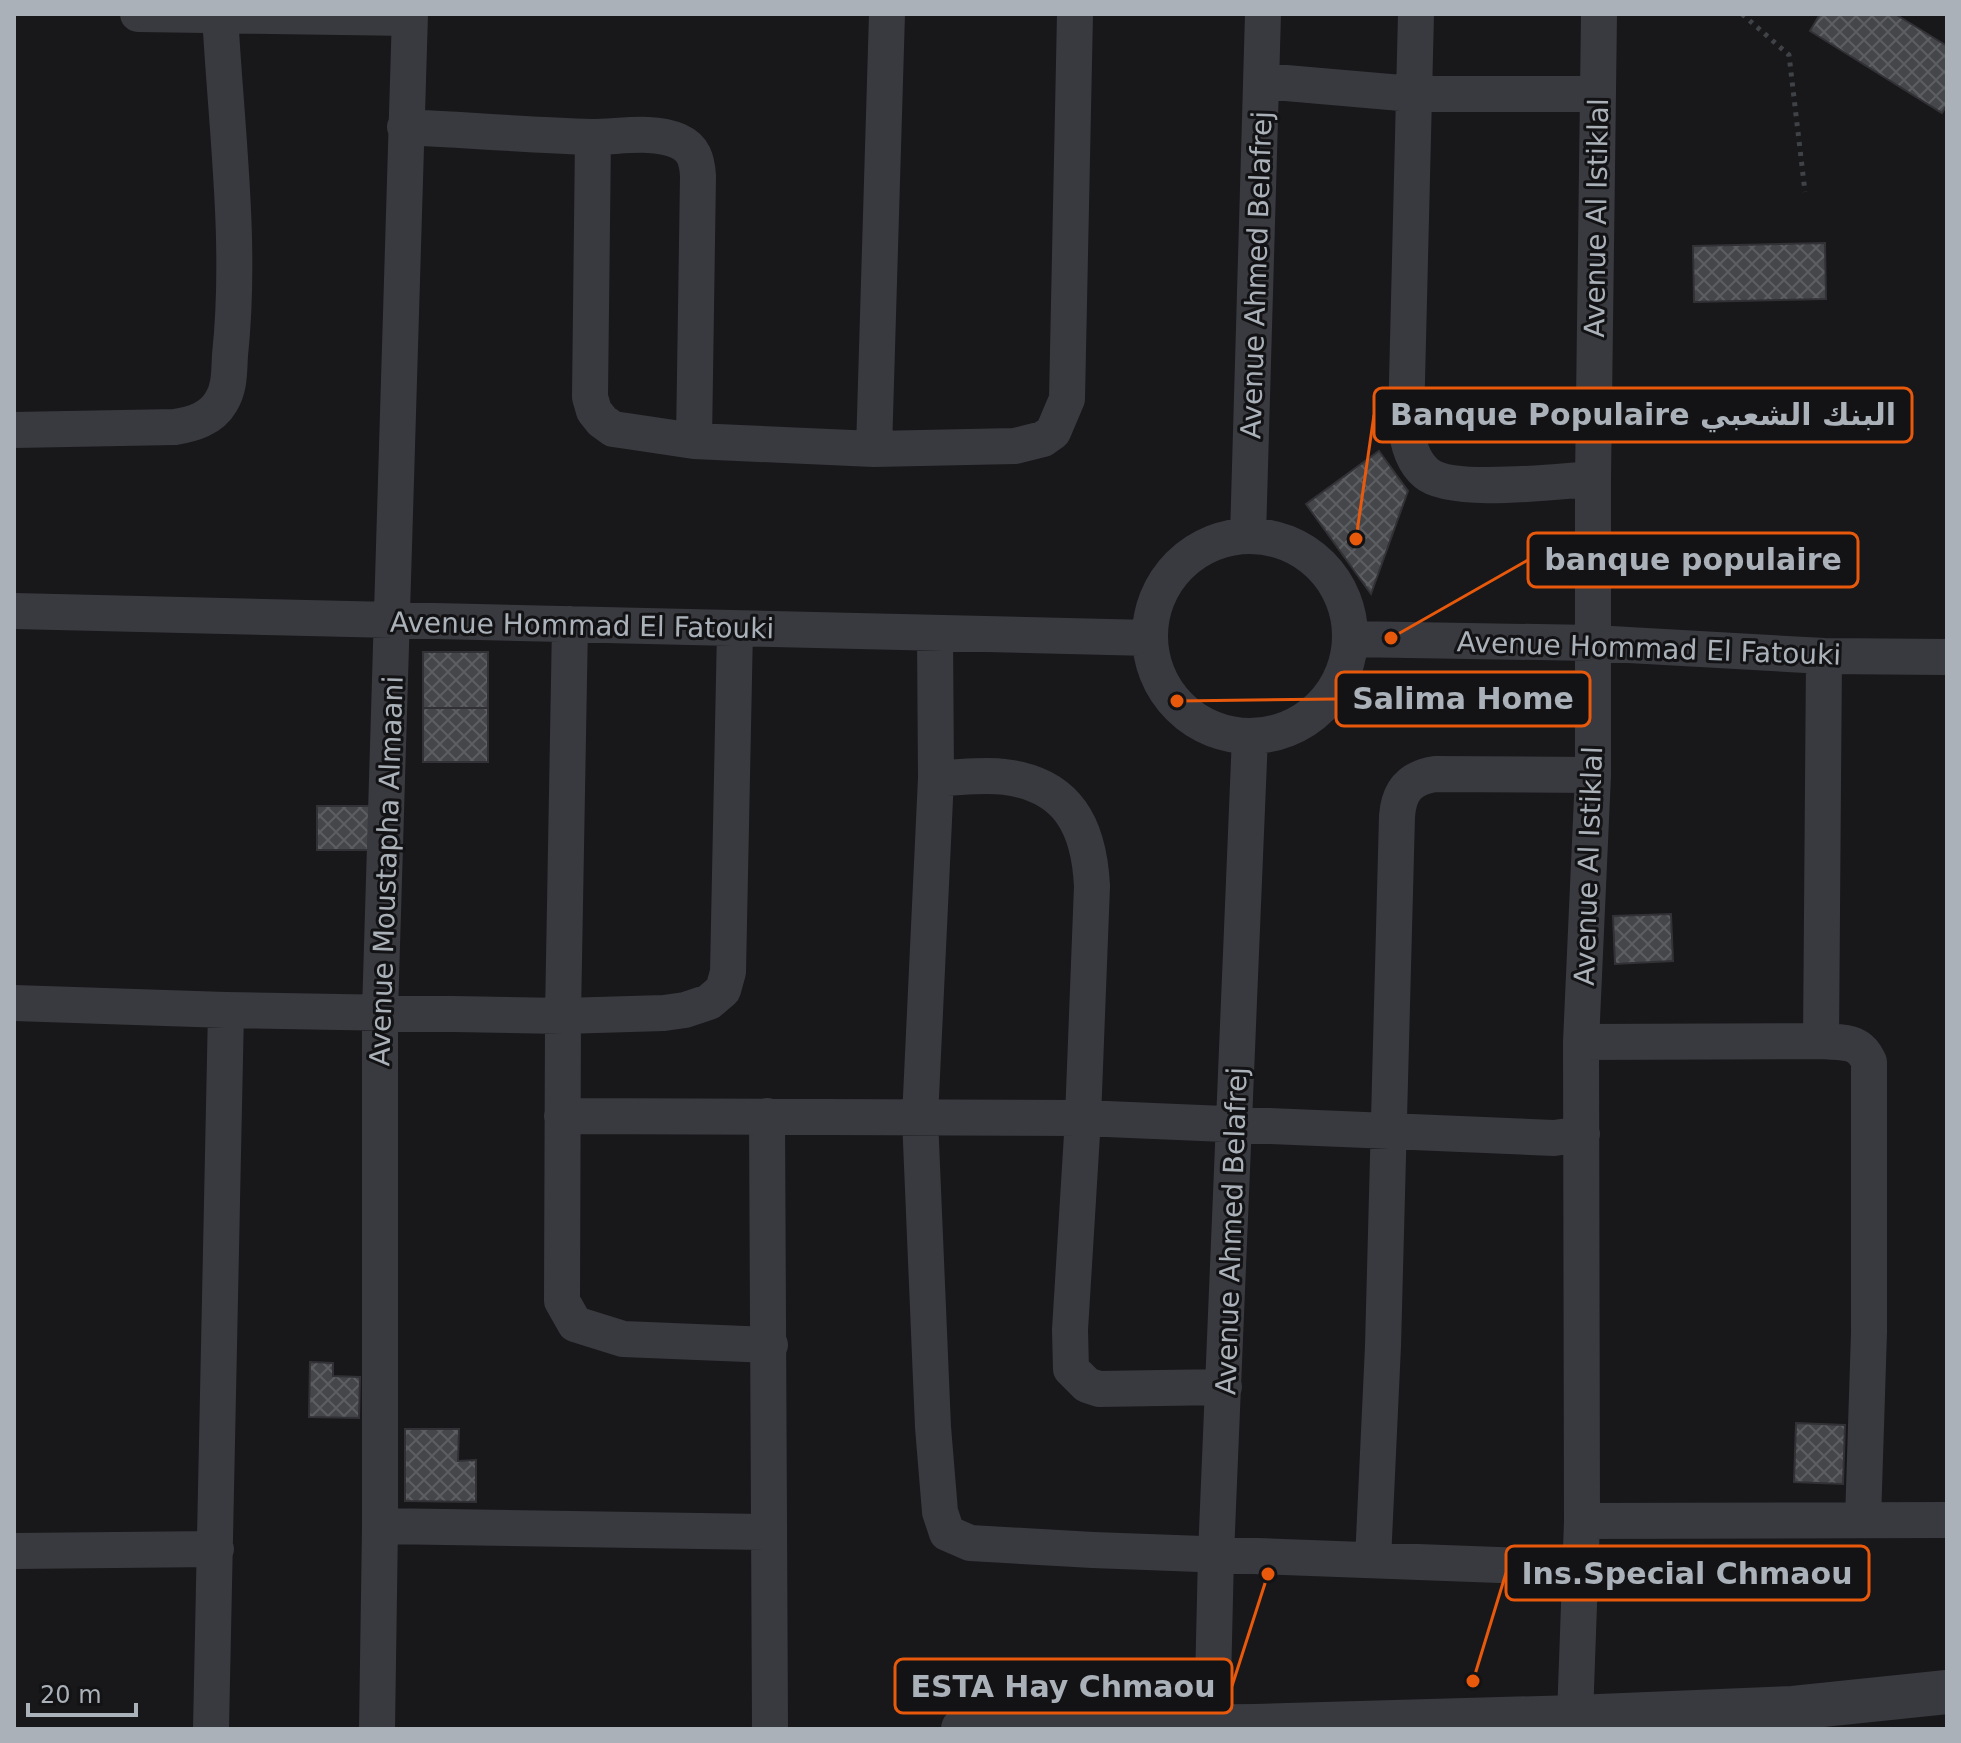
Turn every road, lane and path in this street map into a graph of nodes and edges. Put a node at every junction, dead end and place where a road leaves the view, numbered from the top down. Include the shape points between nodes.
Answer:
1 (138, 14) edge
2 (887, 14) edge
3 (1075, 14) edge
4 (1263, 14) edge
5 (1416, 14) edge
6 (1599, 14) edge
7 (1742, 14) edge
8 (220, 15) edge
9 (410, 16) edge
10 (1263, 81) junction
11 (1413, 94) junction
12 (1597, 94) junction
13 (405, 127) junction
14 (593, 137) junction
15 (1805, 192) dead end
16 (14, 430) edge
17 (694, 441) junction
18 (874, 449) junction
19 (1593, 479) junction
20 (1248, 536) junction
21 (14, 611) edge
22 (392, 620) junction
23 (570, 624) junction
24 (735, 629) junction
25 (935, 633) junction
26 (1150, 638) junction
27 (1350, 639) junction
28 (1593, 643) junction
29 (1824, 656) junction
30 (1947, 657) edge
31 (1250, 736) junction
32 (1593, 775) junction
33 (936, 778) junction
34 (14, 1003) edge
35 (226, 1010) junction
36 (380, 1012) junction
37 (563, 1016) junction
38 (1821, 1041) junction
39 (1581, 1042) junction
40 (562, 1116) junction
41 (767, 1116) junction
42 (920, 1118) junction
43 (1083, 1118) junction
44 (1235, 1124) junction
45 (1390, 1131) junction
46 (1582, 1134) junction
47 (770, 1345) junction
48 (1224, 1387) junction
49 (1863, 1520) junction
50 (1947, 1520) edge
51 (1582, 1521) junction
52 (380, 1526) junction
53 (767, 1532) junction
54 (216, 1549) junction
55 (14, 1551) edge
56 (1216, 1555) junction
57 (1373, 1560) junction
58 (1579, 1568) junction
59 (1947, 1692) edge
60 (1575, 1717) junction
61 (1794, 1718) edge
62 (1212, 1726) junction
63 (1255, 1728) edge
64 (211, 1729) edge
65 (377, 1729) edge
66 (770, 1729) edge
67 (963, 1729) edge
68 (973, 1729) edge

1 - 8 street
2 - 18 street
3 - 18 street via 1067,399 1059,421 1043,439 1015,446
4 - 10 street, Avenue Ahmed Belafrej
5 - 11 street
6 - 12 street, Avenue Al Istiklal
7 - 15 path via 1789,55
8 - 9 street
8 - 16 street via 233,231 233,327 223,400 194,424 175,427
9 - 13 street, Avenue Moustapha Almaani
10 - 11 street
10 - 20 street, Avenue Ahmed Belafrej
11 - 12 street
11 - 19 street via 1406,422 1411,452 1425,473 1457,486
12 - 19 street, Avenue Al Istiklal
13 - 14 street
13 - 22 street, Avenue Moustapha Almaani
14 - 17 street via 594,411 613,429
14 - 17 street via 660,136 691,149 697,162
17 - 18 street
19 - 28 street, Avenue Al Istiklal
20 - 26 street via 1213,543 1184,561 1158,596
20 - 27 street via 1287,543 1320,566 1343,599
21 - 22 street, Avenue Hommad El Fatouki
22 - 23 street, Avenue Hommad El Fatouki
22 - 36 street, Avenue Moustapha Almaani
23 - 24 street, Avenue Hommad El Fatouki
23 - 37 street
24 - 25 street, Avenue Hommad El Fatouki
24 - 37 street via 728,972 723,990 709,1002 685,1010
25 - 26 street, Avenue Hommad El Fatouki
25 - 33 street
26 - 31 street via 1160,681 1188,715 1228,734
27 - 28 street, Avenue Hommad El Fatouki
27 - 31 street via 1340,679 1325,703 1291,728
28 - 29 street, Avenue Hommad El Fatouki
28 - 32 street, Avenue Al Istiklal
29 - 30 street, Avenue Hommad El Fatouki
29 - 38 street
31 - 44 street, Avenue Ahmed Belafrej
32 - 39 street, Avenue Al Istiklal
32 - 45 street via 1435,774 1418,777 1400,797
33 - 42 street
33 - 43 street via 1003,776 1035,783 1062,799 1081,829 1091,858 1092,886
34 - 35 street
35 - 36 street
35 - 54 street
36 - 37 street
36 - 52 street, Avenue Moustapha Almaani
37 - 40 street
38 - 39 street
38 - 49 street via 1853,1044 1863,1049 1869,1062
39 - 46 street, Avenue Al Istiklal
40 - 41 street
40 - 47 street via 562,1301 575,1324 623,1339
41 - 42 street
41 - 47 street
42 - 43 street
42 - 56 street via 933,1427 940,1512 947,1533 970,1543
43 - 44 street
43 - 48 street via 1071,1369 1099,1389
44 - 45 street
44 - 48 street, Avenue Ahmed Belafrej
45 - 46 street via 1554,1138
45 - 57 street
46 - 51 street, Avenue Al Istiklal
47 - 53 street
48 - 56 street, Avenue Ahmed Belafrej
49 - 50 street
49 - 51 street
51 - 58 street, Avenue Al Istiklal
52 - 53 street
52 - 65 street, Avenue Moustapha Almaani
53 - 66 street
54 - 55 street
54 - 64 street
56 - 57 street
56 - 62 street, Avenue Ahmed Belafrej
57 - 58 street
58 - 60 street, Avenue Al Istiklal
59 - 61 street
60 - 61 street
60 - 63 street
62 - 63 street
62 - 68 street
67 - 68 street

